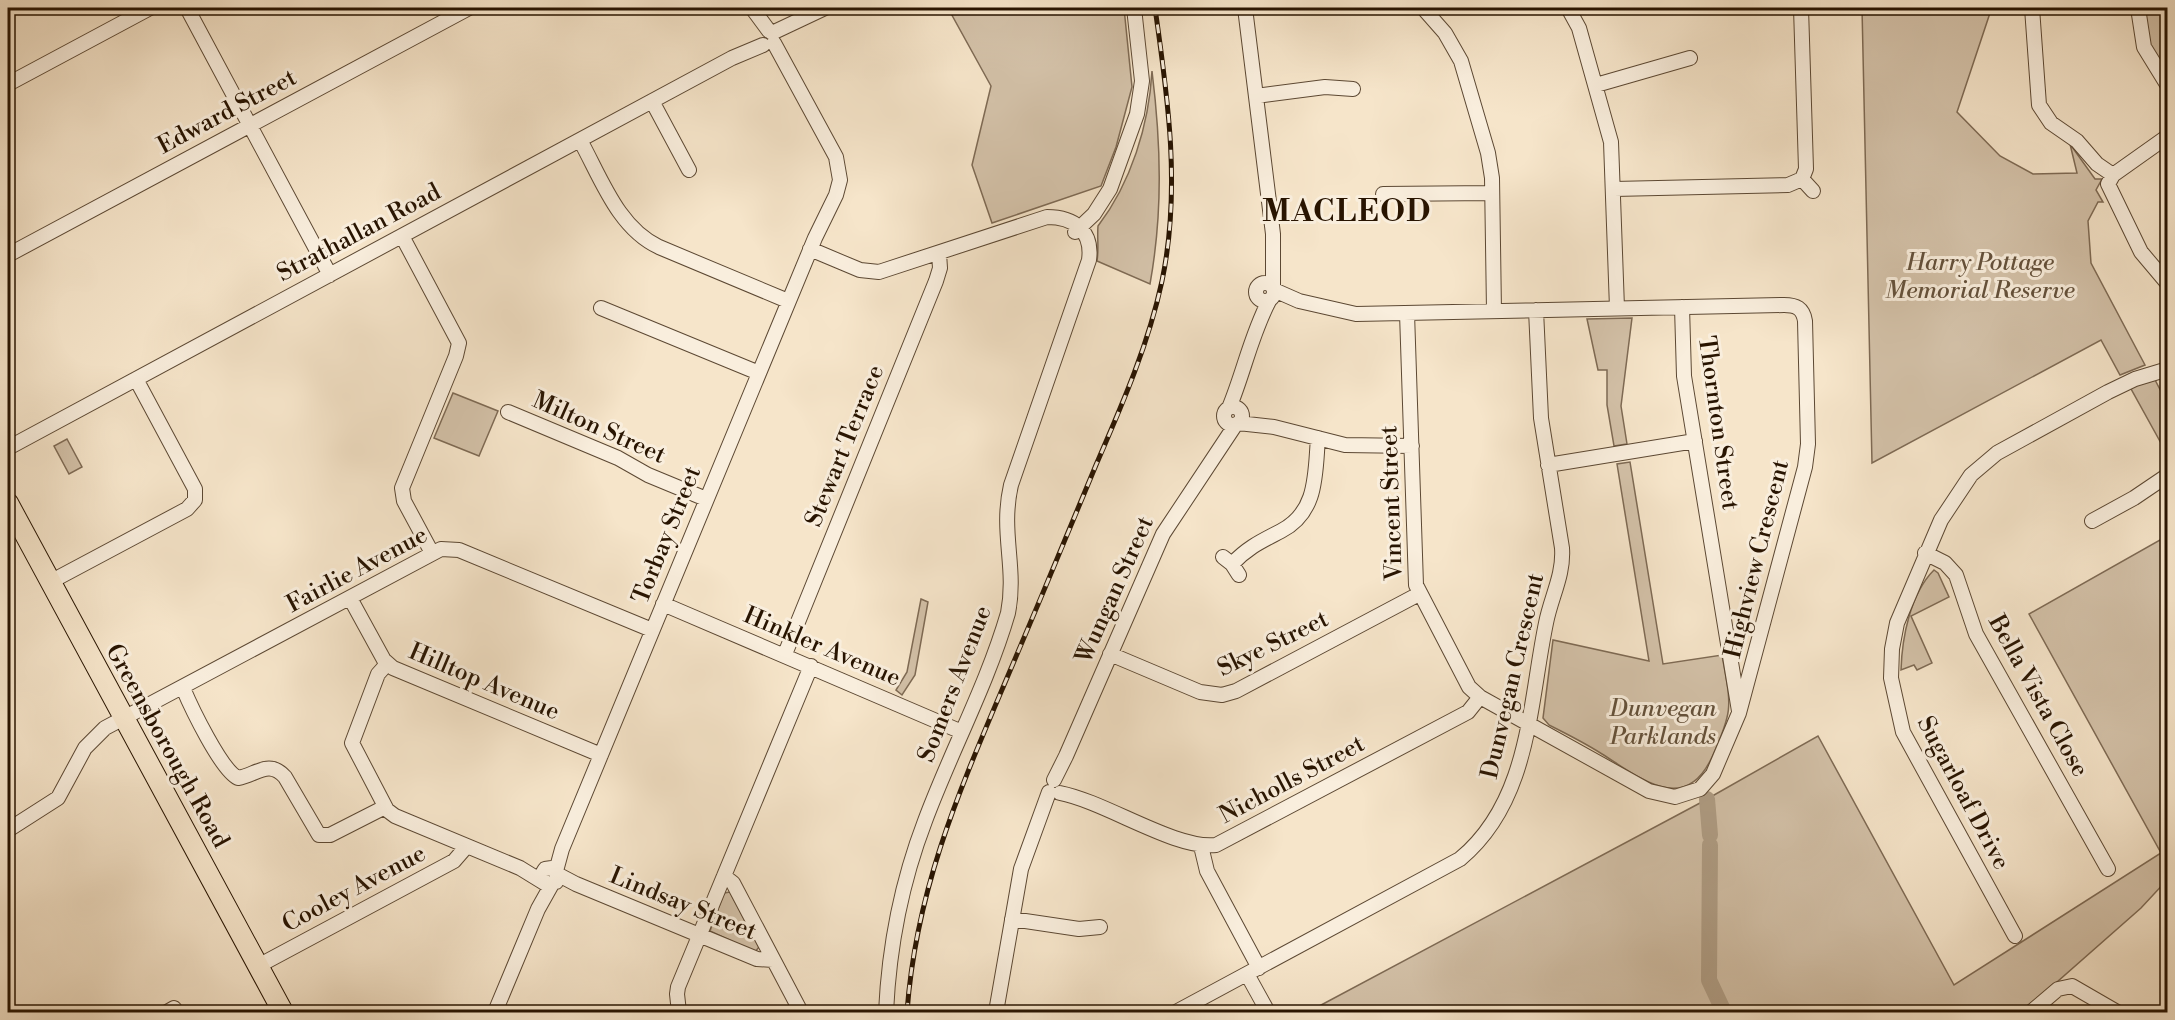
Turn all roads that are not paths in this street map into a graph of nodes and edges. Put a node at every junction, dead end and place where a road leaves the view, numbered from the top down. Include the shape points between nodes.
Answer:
1 (119, 8) edge
2 (150, 8) edge
3 (187, 8) edge
4 (469, 8) edge
5 (825, 8) edge
6 (1134, 8) edge
7 (1245, 8) edge
8 (1423, 8) edge
9 (1568, 8) edge
10 (1801, 8) edge
11 (2032, 8) edge
12 (2138, 8) edge
13 (753, 9) edge
14 (126, 21) junction
15 (768, 39) junction
16 (1690, 58) dead end
17 (8, 84) edge
18 (1596, 85) junction
19 (2168, 86) edge
20 (1353, 89) dead end
21 (1256, 96) junction
22 (652, 101) junction
23 (250, 125) junction
24 (2168, 135) edge
25 (580, 140) junction
26 (690, 170) dead end
27 (2113, 175) junction
28 (1802, 179) junction
29 (1614, 189) junction
30 (1813, 191) dead end
31 (1492, 193) junction
32 (1383, 194) dead end
33 (1074, 227) junction
34 (402, 236) junction
35 (812, 243) junction
36 (939, 253) junction
37 (8, 255) edge
38 (330, 274) junction
39 (2168, 284) edge
40 (1268, 293) junction
41 (788, 301) junction
42 (1682, 307) junction
43 (601, 308) dead end
44 (1617, 308) junction
45 (1536, 310) junction
46 (1494, 311) junction
47 (1407, 313) junction
48 (2168, 369) edge
49 (759, 373) junction
50 (136, 379) junction
51 (508, 412) dead end
52 (1235, 416) junction
53 (1318, 438) junction
54 (1695, 441) junction
55 (1412, 446) junction
56 (8, 448) edge
57 (1548, 465) junction
58 (2168, 476) edge
59 (706, 499) junction
60 (8, 503) edge
61 (2092, 521) dead end
62 (1925, 553) junction
63 (432, 554) junction
64 (1231, 565) dead end
65 (50, 582) junction
66 (1419, 594) junction
67 (350, 598) junction
68 (663, 604) junction
69 (652, 630) junction
70 (1730, 651) junction
71 (785, 654) junction
72 (1110, 654) junction
73 (387, 664) junction
74 (811, 666) junction
75 (1750, 677) junction
76 (1733, 682) junction
77 (183, 688) junction
78 (1480, 697) junction
79 (1739, 713) junction
80 (124, 720) junction
81 (1530, 724) junction
82 (962, 732) junction
83 (601, 755) junction
84 (1057, 788) junction
85 (1682, 796) joint
86 (385, 807) junction
87 (8, 830) edge
88 (468, 846) junction
89 (1201, 846) junction
90 (2108, 869) dead end
91 (550, 876) junction
92 (723, 880) junction
93 (2168, 900) edge
94 (2168, 913) edge
95 (1012, 919) junction
96 (1100, 927) dead end
97 (700, 936) junction
98 (2015, 936) dead end
99 (773, 960) junction
100 (258, 966) junction
101 (1253, 971) junction
102 (167, 1012) edge
103 (177, 1012) edge
104 (283, 1012) edge
105 (495, 1012) edge
106 (679, 1012) edge
107 (801, 1012) edge
108 (886, 1012) edge
109 (996, 1012) edge
110 (1176, 1012) edge
111 (1268, 1012) edge
112 (2031, 1012) edge
113 (2117, 1012) edge

1 - 14 street
2 - 14 street
3 - 23 street
4 - 23 street, Edward Street
5 - 15 street, Strathallan Road
6 - 33 street via 1142,66 1141,93 1113,182 1102,201
7 - 21 street, Wungan Street
8 - 31 street via 1449,39 1467,78 1488,153
9 - 18 street via 1579,28
10 - 28 street via 1806,169
11 - 27 street via 2039,105 2050,123 2078,141 2097,164
12 - 19 street via 2144,47
13 - 15 street
14 - 17 street
15 - 22 street, Strathallan Road
15 - 35 street, Torbay Street via 836,179
16 - 18 street
18 - 29 street via 1611,142
20 - 21 street via 1324,87
21 - 40 street, Wungan Street via 1271,216 1273,251
22 - 25 street, Strathallan Road
22 - 26 street
23 - 37 street, Edward Street
23 - 38 street
24 - 27 street
25 - 34 street, Strathallan Road
25 - 41 street via 622,215 639,236
27 - 39 street via 2108,184 2112,195 2141,252
28 - 29 street via 1788,185
28 - 30 street
29 - 44 street
31 - 32 street
31 - 46 street
33 - 36 street via 1051,217 1036,219
33 - 82 street, Somers Avenue via 1083,249 1084,269 1011,485 1005,516 1012,580 1008,613
34 - 38 street, Strathallan Road
34 - 63 street via 459,343 402,488 404,501
35 - 36 street via 872,272
35 - 41 street, Torbay Street
36 - 71 street, Stewart Terrace via 936,281
38 - 50 street, Strathallan Road
40 - 47 street, Highview Crescent via 1349,313
40 - 52 street, Wungan Street via 1256,325
41 - 49 street, Torbay Street
42 - 44 street, Highview Crescent
42 - 54 street, Thornton Street via 1684,376
42 - 75 street, Highview Crescent via 1806,305 1807,458
43 - 49 street
44 - 45 street, Highview Crescent
45 - 46 street, Highview Crescent
45 - 57 street, Dunvegan Crescent via 1539,404
46 - 47 street, Highview Crescent
47 - 55 street, Vincent Street
48 - 62 street, Sugarloaf Drive via 2125,383 1989,459 1955,495
49 - 59 street, Torbay Street
50 - 56 street, Strathallan Road
50 - 65 street via 195,489 195,500 187,508
51 - 59 street, Milton Street
52 - 53 street
52 - 72 street, Wungan Street via 1220,450 1163,534
53 - 55 street via 1359,447
53 - 64 street via 1314,488 1305,511 1289,526 1254,543
54 - 57 street
54 - 70 street, Thornton Street
55 - 66 street, Vincent Street
57 - 81 street, Dunvegan Crescent via 1562,567 1546,620
58 - 61 street
59 - 68 street, Torbay Street
60 - 65 highway, Greensborough Road
62 - 90 street, Bella Vista Close via 1945,563 1956,575 1976,634
62 - 98 street, Sugarloaf Drive via 1894,635 1891,678 1895,705 1907,743
63 - 67 street, Fairlie Avenue
63 - 69 street, Fairlie Avenue via 445,548 459,550
65 - 80 highway, Greensborough Road
66 - 72 street, Skye Street via 1222,695 1200,692
66 - 78 street, Vincent Street via 1469,687
67 - 73 street, Hilltop Avenue
67 - 77 street, Fairlie Avenue
68 - 69 street, Torbay Street
68 - 71 street, Hinkler Avenue
69 - 83 street, Torbay Street
70 - 75 street
70 - 76 street, Thornton Street
71 - 74 street, Hinkler Avenue
72 - 84 street, Wungan Street via 1066,756
73 - 83 street, Hilltop Avenue
73 - 86 street via 378,675 352,743
74 - 82 street, Hinkler Avenue
74 - 92 street
75 - 76 street
75 - 79 street, Highview Crescent
76 - 79 street, Thornton Street
77 - 80 street, Fairlie Avenue
77 - 86 street via 199,724 231,774 241,778 262,769 278,770 319,835 330,835
78 - 81 street, Vincent Street
78 - 89 street, Nicholls Street via 1468,712 1231,839
79 - 85 street, Highview Crescent via 1709,780 1700,789
80 - 87 street, Fairlie Avenue via 105,728 90,742 58,798
80 - 100 highway, Greensborough Road
81 - 85 street, Vincent Street via 1632,784 1661,795
81 - 101 street, Dunvegan Crescent via 1510,792 1467,853
82 - 108 street, Somers Avenue via 925,819 908,873
83 - 91 street, Torbay Street
84 - 89 street, Nicholls Street
84 - 95 street, Wungan Street via 1040,817 1021,869
86 - 88 street, Lindsay Street via 395,816
88 - 91 street, Lindsay Street
88 - 100 street, Cooley Avenue via 454,861
89 - 101 street via 1207,871
91 - 97 street, Lindsay Street
91 - 105 street, Torbay Street
92 - 97 street
92 - 99 street, Lindsay Street via 740,900
93 - 94 street
95 - 96 street via 1079,929
95 - 109 street, Wungan Street
97 - 99 street, Lindsay Street via 757,959
97 - 106 street via 676,994
99 - 107 street, Lindsay Street
100 - 104 highway, Greensborough Road
101 - 110 street, Dunvegan Crescent
101 - 111 street
102 - 103 street via 174,1008
112 - 113 street via 2058,989 2070,986

